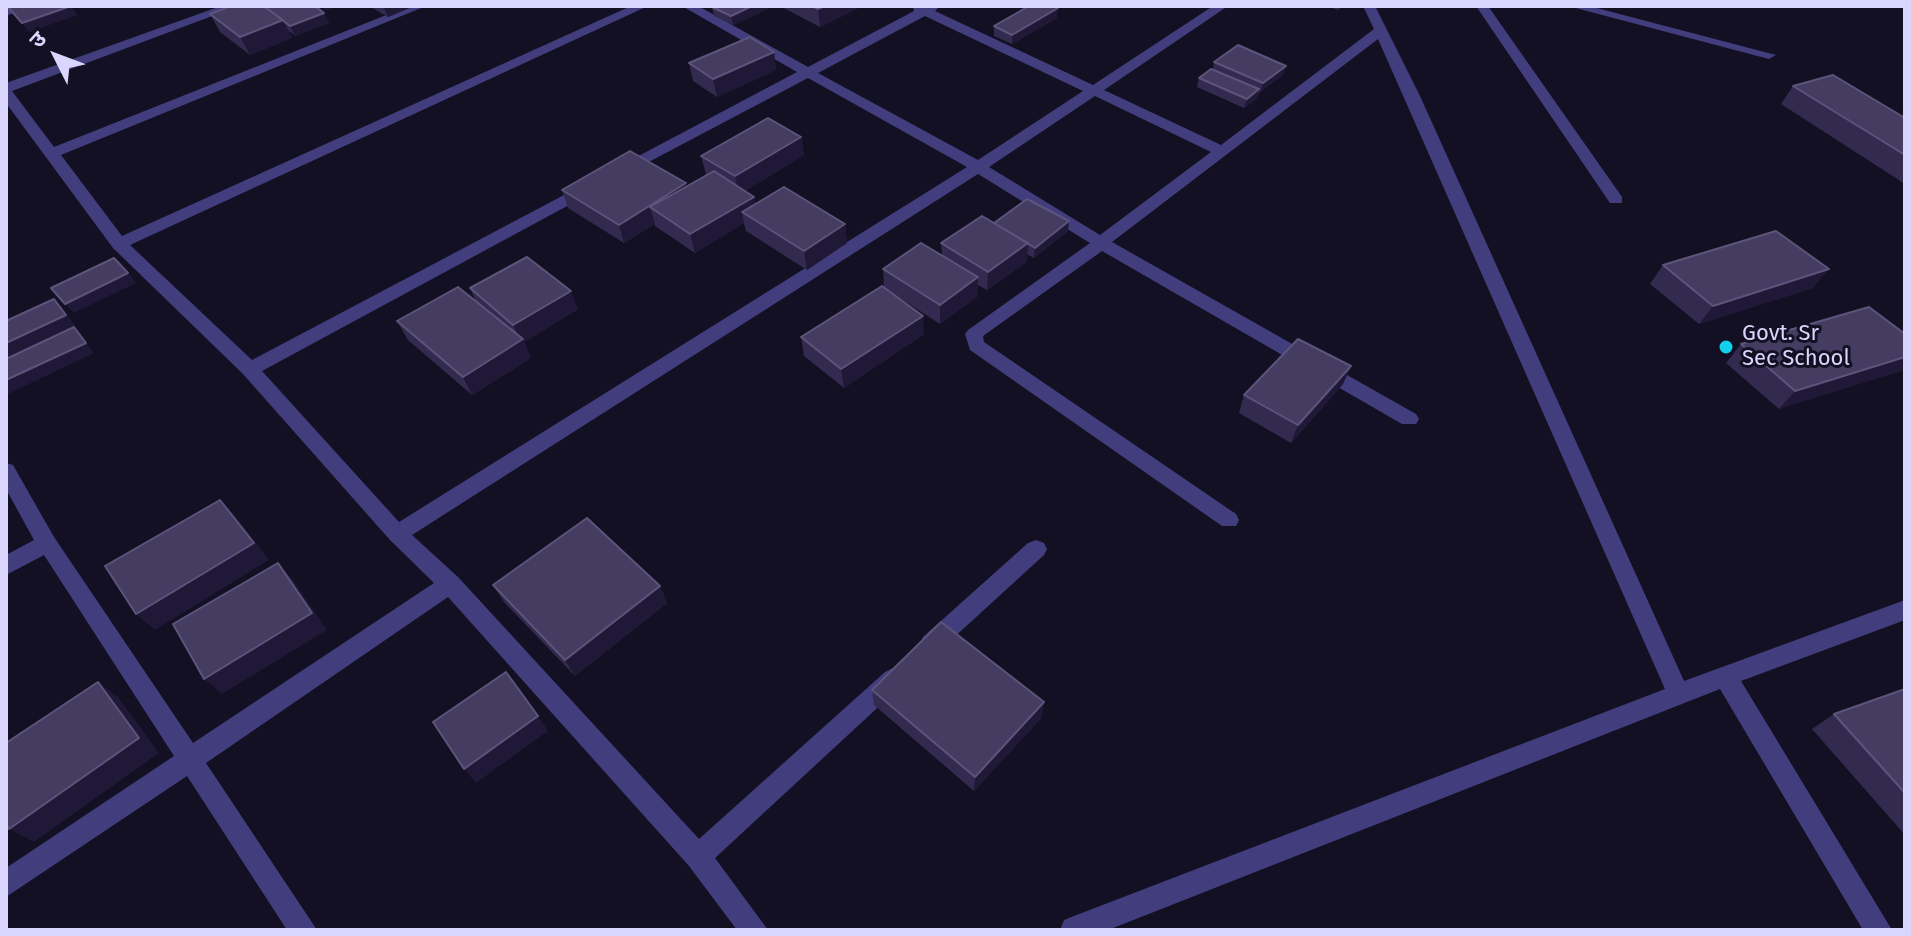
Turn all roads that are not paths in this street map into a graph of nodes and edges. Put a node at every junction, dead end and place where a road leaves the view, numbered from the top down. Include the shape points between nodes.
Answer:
1 (25, 6) edge
2 (233, 6) edge
3 (420, 6) edge
4 (642, 6) edge
5 (688, 6) edge
6 (1222, 6) edge
7 (1369, 6) edge
8 (1482, 6) edge
9 (1574, 6) edge
10 (925, 8) edge
11 (6, 12) edge
12 (1381, 30) junction
13 (1769, 55) dead end
14 (805, 73) junction
15 (6, 90) edge
16 (1093, 91) junction
17 (1222, 151) junction
18 (53, 153) junction
19 (978, 167) junction
20 (1616, 200) dead end
21 (1101, 243) junction
22 (119, 244) junction
23 (250, 369) junction
24 (1409, 419) dead end
25 (6, 471) edge
26 (1229, 520) dead end
27 (397, 534) junction
28 (47, 543) junction
29 (1036, 549) dead end
30 (6, 566) edge
31 (450, 584) junction
32 (1905, 610) edge
33 (1725, 676) junction
34 (1679, 695) junction
35 (190, 759) junction
36 (698, 857) junction
37 (6, 884) edge
38 (303, 930) edge
39 (754, 930) edge
40 (1074, 930) edge
41 (1878, 930) edge

1 - 11 street
2 - 15 street
3 - 18 street
4 - 22 street
5 - 14 street
6 - 16 street
7 - 12 street
8 - 20 street
9 - 13 street
10 - 14 street
10 - 16 street
12 - 17 street
12 - 34 street
14 - 19 street
14 - 23 street
15 - 18 street
16 - 17 street
16 - 19 street
17 - 21 street
18 - 22 street
19 - 21 street
19 - 27 street
21 - 24 street
21 - 26 street via 972,340
22 - 23 street
23 - 27 street
25 - 28 street
27 - 31 street
28 - 30 street
28 - 35 street
29 - 36 street
31 - 35 street
31 - 36 street
32 - 33 street
33 - 34 street
33 - 41 street
34 - 40 street
35 - 37 street
35 - 38 street
36 - 39 street

